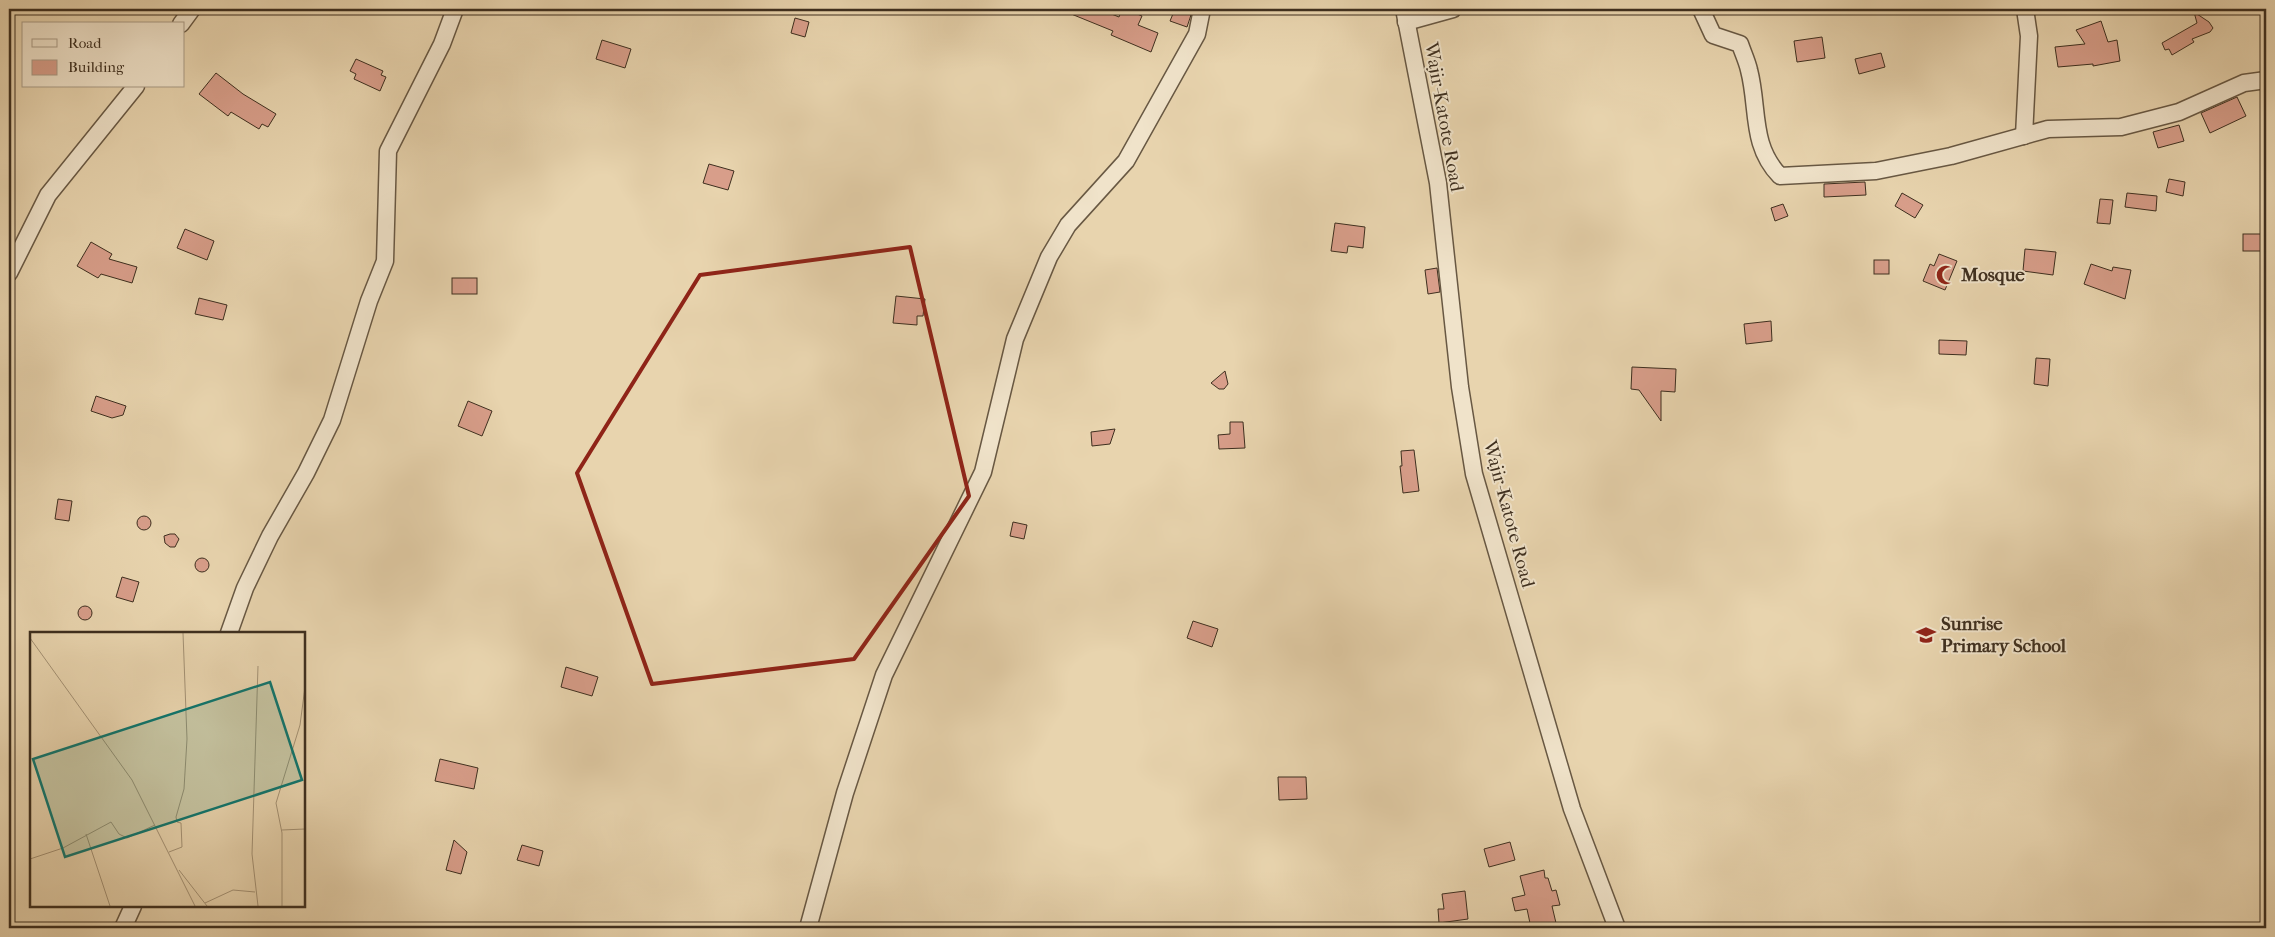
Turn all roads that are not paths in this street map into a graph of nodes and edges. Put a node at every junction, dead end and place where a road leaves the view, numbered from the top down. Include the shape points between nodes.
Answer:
1 (192, 9) edge
2 (455, 9) edge
3 (1202, 9) edge
4 (1453, 9) edge
5 (1701, 9) edge
6 (2025, 9) edge
7 (1405, 15) edge
8 (182, 22) edge
9 (2266, 80) edge
10 (134, 88) edge
11 (2024, 136) junction
12 (9, 273) edge
13 (229, 632) edge
14 (133, 907) edge
15 (123, 928) edge
16 (808, 928) edge
17 (1617, 928) edge

1 - 8 street
2 - 13 street via 442,44 388,151 385,261 369,301 332,420 270,536
3 - 16 street via 1198,34 1126,162 1068,225 1049,257 1015,339 983,472 884,675 845,793
4 - 7 street
5 - 11 street via 1713,34 1740,44 1749,71 1760,143 1768,164 1780,176 1876,170 1951,156
6 - 11 street via 2028,36
7 - 17 street, Wajir-Katote Road via 1438,183 1460,387 1474,474 1572,809
9 - 11 street via 2244,83 2179,112 2121,127 2048,129
10 - 12 street via 48,195
14 - 15 street

